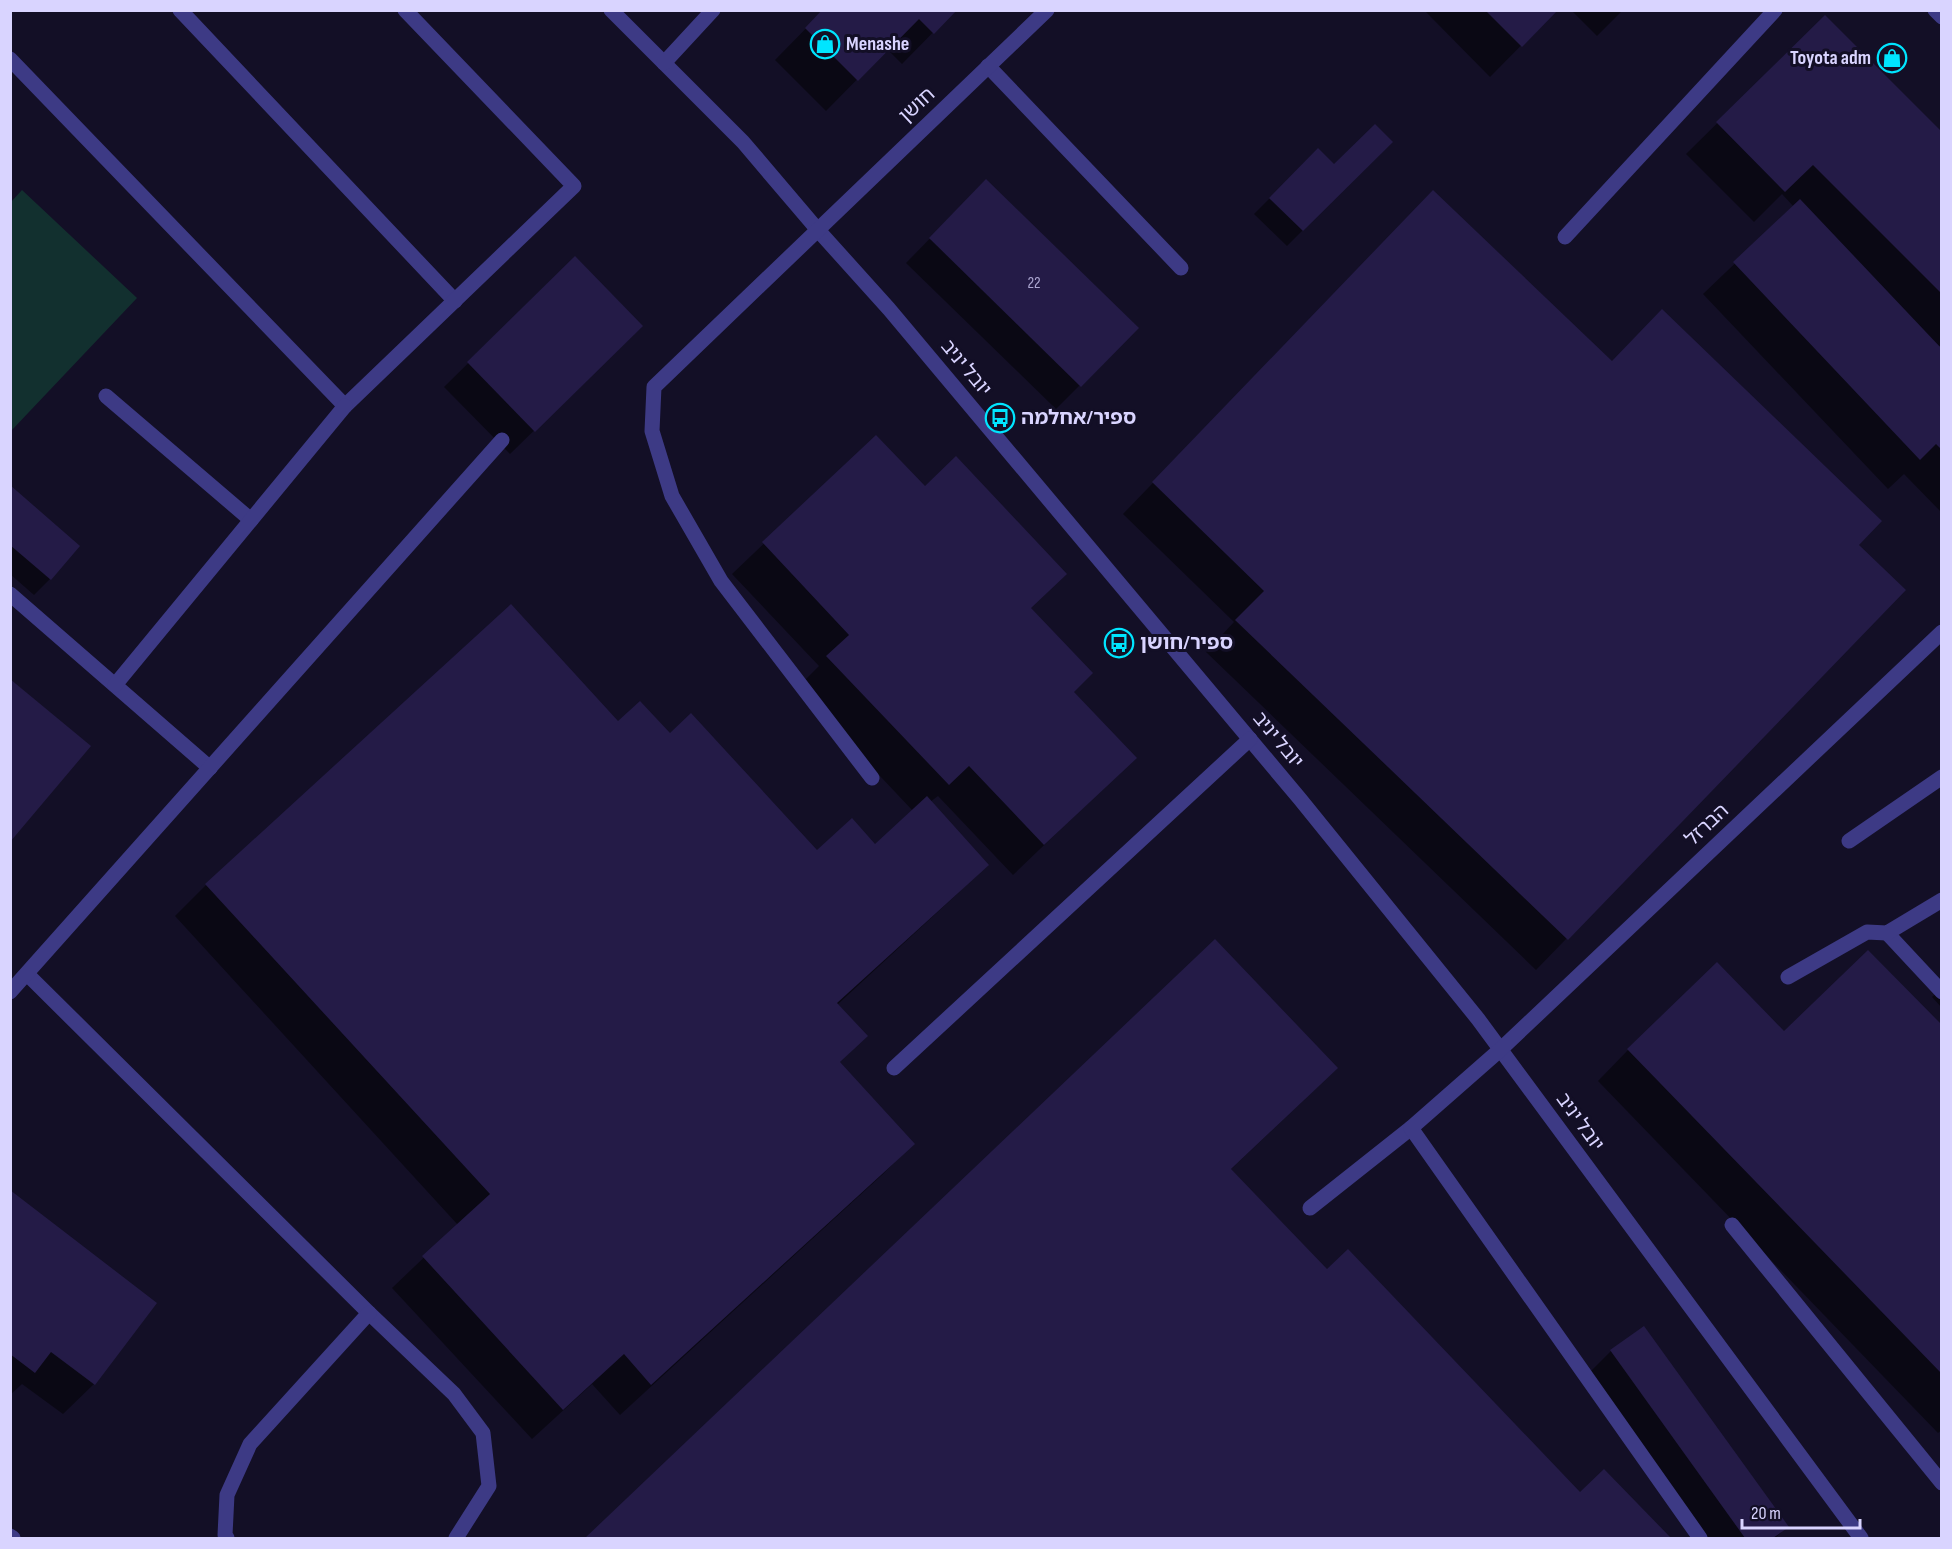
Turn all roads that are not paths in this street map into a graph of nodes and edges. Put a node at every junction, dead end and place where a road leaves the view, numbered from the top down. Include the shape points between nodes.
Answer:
1 (180, 10) edge
2 (405, 10) edge
3 (612, 10) edge
4 (713, 10) edge
5 (1047, 10) edge
6 (1775, 10) edge
7 (1935, 10) edge
8 (1941, 17) edge
9 (10, 59) edge
10 (664, 63) junction
11 (988, 66) junction
12 (817, 229) junction
13 (1565, 237) dead end
14 (1181, 268) dead end
15 (454, 301) junction
16 (106, 396) dead end
17 (345, 406) junction
18 (502, 440) dead end
19 (251, 520) junction
20 (10, 594) edge
21 (1941, 632) edge
22 (115, 685) junction
23 (1250, 739) junction
24 (210, 768) junction
25 (1941, 777) edge
26 (872, 778) dead end
27 (1849, 841) dead end
28 (1941, 900) edge
29 (1887, 933) junction
30 (27, 974) junction
31 (1788, 976) dead end
32 (10, 992) edge
33 (1941, 992) edge
34 (1501, 1049) junction
35 (894, 1068) dead end
36 (1411, 1128) junction
37 (1310, 1208) dead end
38 (1732, 1225) dead end
39 (369, 1313) junction
40 (1941, 1483) edge
41 (227, 1539) edge
42 (456, 1539) edge
43 (1700, 1539) edge
44 (1861, 1539) edge

1 - 15 street
2 - 15 street via 574,186
3 - 10 street, יובל יניב
4 - 10 street
5 - 11 street, חושן
6 - 13 street
7 - 8 street
9 - 17 street
10 - 12 street, יובל יניב via 743,142
11 - 12 street, חושן
11 - 14 street
12 - 23 street, יובל יניב via 889,309
12 - 26 street, חושן via 654,387 652,430 672,496 722,581
15 - 17 street
16 - 19 street
17 - 19 street
18 - 24 street
19 - 22 street
20 - 22 street
21 - 34 street, הברזל
22 - 24 street
23 - 34 street, יובל יניב
23 - 35 street
24 - 30 street
25 - 27 street
28 - 29 street
29 - 31 street via 1867,932
29 - 33 street
30 - 32 street
30 - 39 street
34 - 36 street, הברזל
34 - 44 street, יובל יניב
36 - 37 street, הברזל
36 - 43 street
38 - 40 street
39 - 41 street via 250,1444 227,1495
39 - 42 street via 454,1394 483,1433 489,1486

